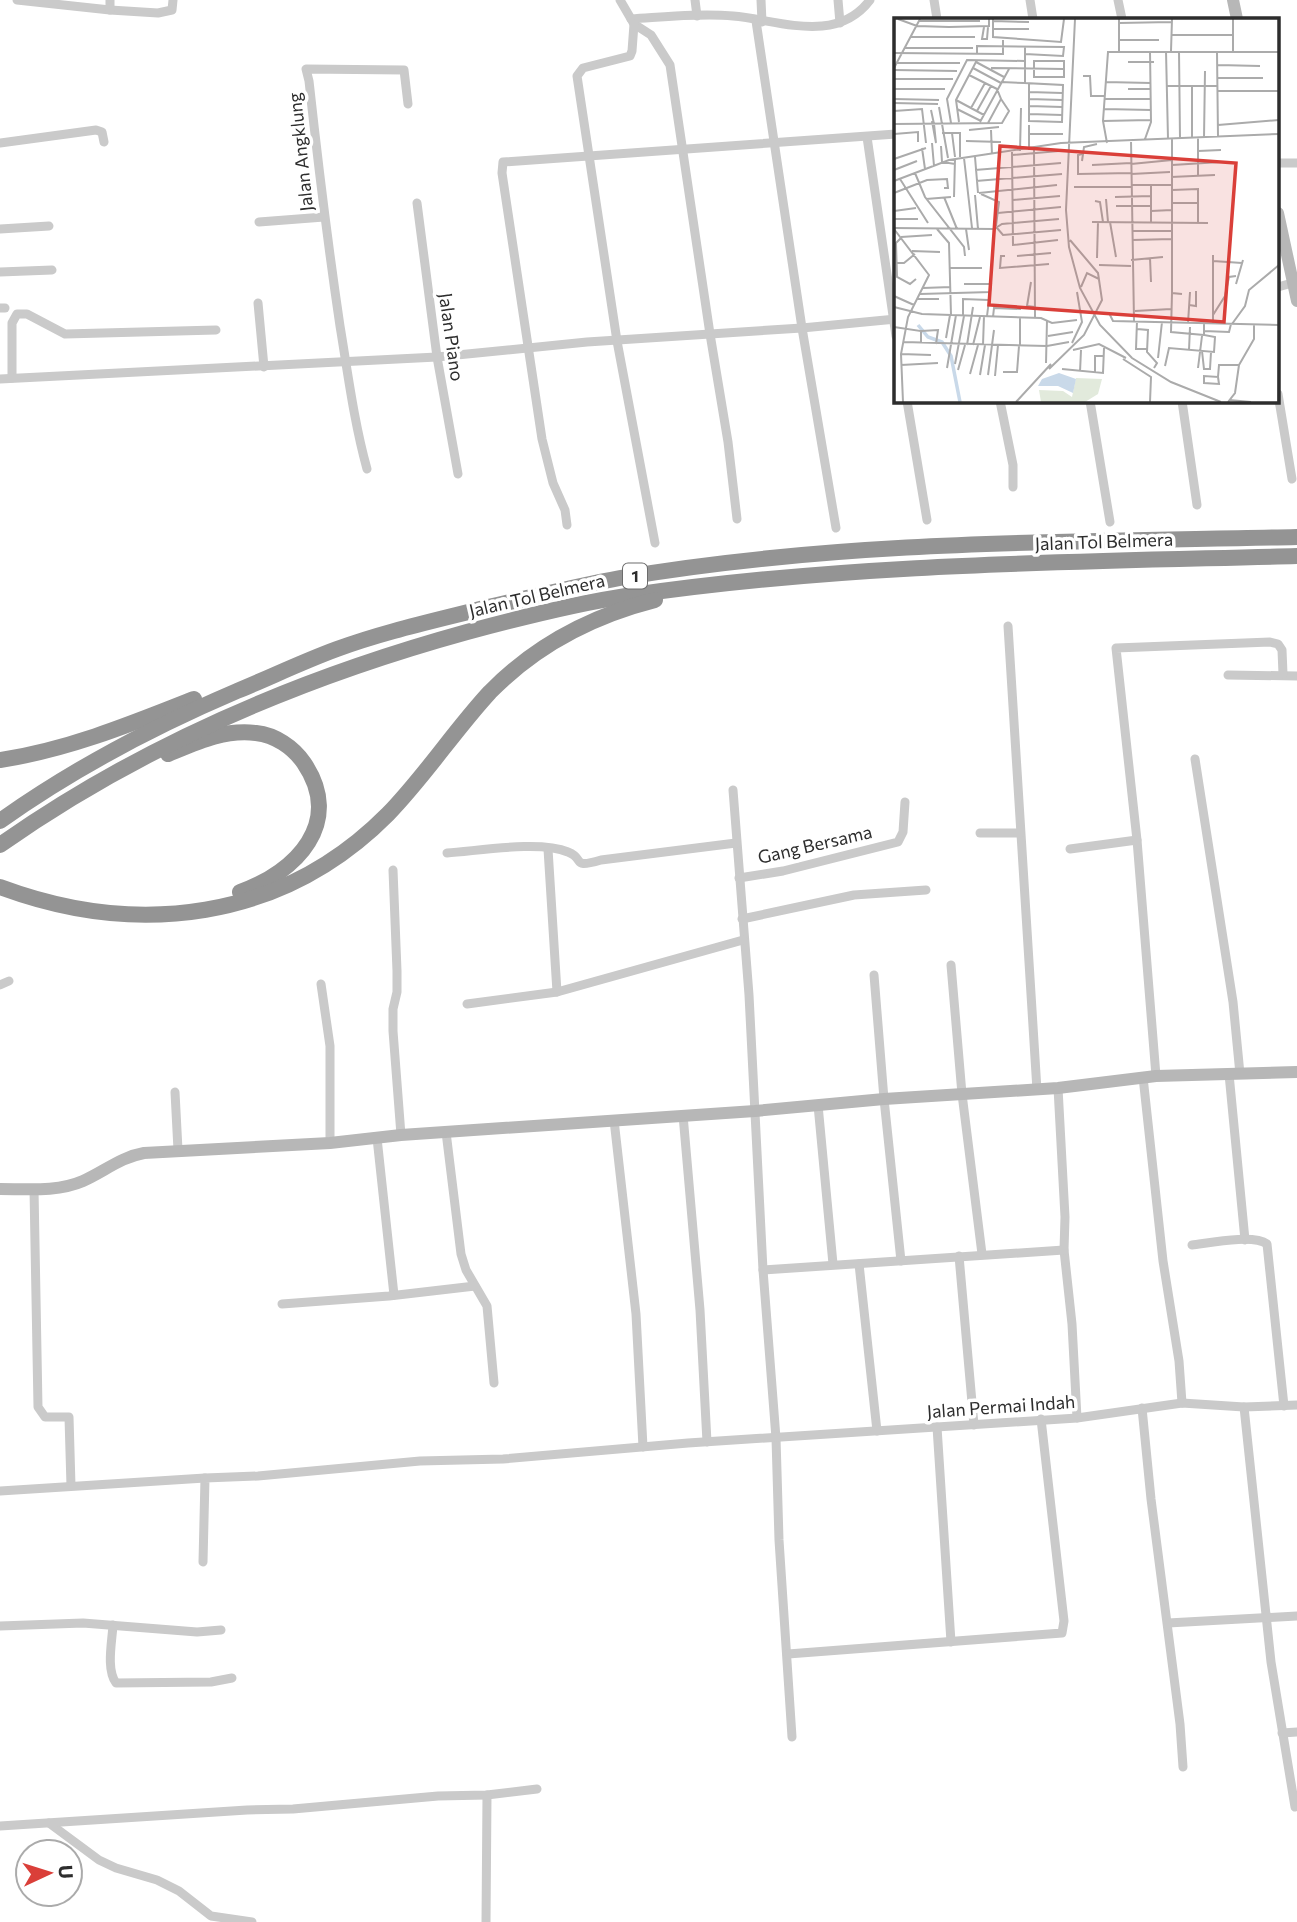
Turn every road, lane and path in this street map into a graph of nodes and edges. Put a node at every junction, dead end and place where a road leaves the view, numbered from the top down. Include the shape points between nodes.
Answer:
1 (18, 0) edge
2 (110, 0) edge
3 (173, 0) edge
4 (620, 0) edge
5 (695, 0) edge
6 (761, 0) edge
7 (838, 0) edge
8 (870, 0) edge
9 (934, 0) edge
10 (1030, 0) edge
11 (1118, 0) edge
12 (1233, 0) edge
13 (45, 1) edge
14 (110, 10) junction
15 (697, 16) junction
16 (937, 18) edge
17 (1033, 18) edge
18 (1122, 18) edge
19 (1237, 18) edge
20 (759, 21) junction
21 (632, 22) junction
22 (841, 23) junction
23 (408, 104) dead end
24 (894, 134) edge
25 (867, 137) junction
26 (104, 142) dead end
27 (773, 142) junction
28 (0, 144) edge
29 (682, 150) junction
30 (588, 158) junction
31 (417, 203) dead end
32 (324, 217) junction
33 (1280, 218) edge
34 (259, 222) dead end
35 (48, 226) dead end
36 (0, 229) edge
37 (1290, 241) edge
38 (52, 270) dead end
39 (0, 272) edge
40 (1292, 283) junction
41 (1280, 287) edge
42 (1297, 302) edge
43 (258, 303) dead end
44 (894, 312) edge
45 (894, 319) edge
46 (802, 328) junction
47 (216, 330) dead end
48 (710, 334) junction
49 (617, 341) junction
50 (527, 348) junction
51 (437, 357) junction
52 (346, 362) junction
53 (264, 367) junction
54 (12, 378) junction
55 (0, 379) edge
56 (907, 402) edge
57 (1000, 402) edge
58 (1090, 402) edge
59 (1182, 402) edge
60 (1279, 402) edge
61 (367, 469) dead end
62 (458, 474) dead end
63 (1292, 480) dead end
64 (1013, 487) dead end
65 (1197, 505) dead end
66 (737, 519) dead end
67 (928, 520) dead end
68 (1110, 522) dead end
69 (566, 525) dead end
70 (836, 528) dead end
71 (1297, 537) edge
72 (655, 543) dead end
73 (1297, 556) edge
74 (721, 583) junction
75 (1008, 626) dead end
76 (303, 663) junction
77 (1283, 674) junction
78 (1228, 675) dead end
79 (1297, 676) edge
80 (0, 760) edge
81 (1195, 760) dead end
82 (98, 782) junction
83 (733, 790) dead end
84 (905, 802) dead end
85 (0, 821) edge
86 (980, 833) dead end
87 (1020, 833) junction
88 (1137, 840) junction
89 (736, 843) junction
90 (0, 845) edge
91 (548, 849) junction
92 (1070, 849) dead end
93 (447, 853) dead end
94 (393, 870) dead end
95 (739, 878) junction
96 (6, 884) edge
97 (926, 890) dead end
98 (742, 919) junction
99 (743, 940) junction
100 (951, 965) dead end
101 (874, 975) dead end
102 (321, 985) dead end
103 (557, 992) junction
104 (467, 1004) dead end
105 (1297, 1072) edge
106 (1234, 1074) junction
107 (1156, 1076) junction
108 (1143, 1077) junction
109 (1058, 1088) junction
110 (1037, 1090) junction
111 (175, 1092) dead end
112 (962, 1094) junction
113 (884, 1099) junction
114 (818, 1105) junction
115 (755, 1111) junction
116 (683, 1115) junction
117 (614, 1120) junction
118 (446, 1132) junction
119 (401, 1135) junction
120 (377, 1138) junction
121 (330, 1143) junction
122 (178, 1150) junction
123 (0, 1189) edge
124 (34, 1189) junction
125 (1245, 1240) junction
126 (1192, 1245) dead end
127 (1064, 1250) junction
128 (982, 1254) junction
129 (959, 1256) junction
130 (901, 1261) junction
131 (833, 1264) junction
132 (859, 1264) junction
133 (763, 1270) junction
134 (475, 1286) junction
135 (394, 1295) junction
136 (282, 1304) dead end
137 (494, 1383) dead end
138 (1182, 1403) junction
139 (1297, 1405) edge
140 (1284, 1406) junction
141 (1244, 1407) junction
142 (1142, 1408) junction
143 (1077, 1418) junction
144 (1041, 1419) junction
145 (974, 1425) junction
146 (937, 1427) junction
147 (877, 1432) junction
148 (776, 1438) junction
149 (707, 1442) junction
150 (643, 1447) junction
151 (205, 1478) junction
152 (71, 1486) junction
153 (0, 1491) edge
154 (203, 1562) dead end
155 (1297, 1616) edge
156 (1267, 1619) junction
157 (1168, 1623) junction
158 (113, 1625) junction
159 (0, 1626) edge
160 (221, 1630) dead end
161 (951, 1642) junction
162 (788, 1654) junction
163 (232, 1678) dead end
164 (1297, 1732) edge
165 (1282, 1733) junction
166 (792, 1737) dead end
167 (1183, 1767) dead end
168 (537, 1789) dead end
169 (487, 1796) junction
170 (1295, 1807) dead end
171 (49, 1823) junction
172 (0, 1826) edge
173 (252, 1922) edge
174 (486, 1922) edge

1 - 13 street
2 - 14 street
3 - 14 street via 172,10 167,12
4 - 21 street
5 - 15 street
6 - 20 street
7 - 22 street
8 - 22 street
9 - 16 street
10 - 17 street
11 - 18 street
12 - 19 street
13 - 14 street
15 - 20 street
15 - 21 street
20 - 22 street via 819,27
20 - 27 street
21 - 29 street via 651,35 670,65
21 - 30 street via 630,56 583,68 577,76
23 - 32 street, Jalan Angklung via 401,69 306,69
24 - 25 street
25 - 27 street
25 - 44 street
26 - 28 street via 102,132 96,130
27 - 29 street
27 - 46 street
29 - 30 street
29 - 48 street
30 - 49 street
30 - 50 street via 506,161 501,167
31 - 51 street, Jalan Piano
32 - 34 street
32 - 52 street, Jalan Angklung
33 - 37 street
35 - 36 street
37 - 40 street
38 - 39 street
40 - 41 street
40 - 42 street
43 - 53 street
45 - 46 street
46 - 48 street
46 - 70 street
47 - 54 street via 65,334 27,314 17,314 12,323
48 - 49 street
48 - 66 street
49 - 50 street
49 - 72 street
50 - 51 street
50 - 69 street via 545,456
51 - 52 street
51 - 62 street, Jalan Piano
52 - 53 street
52 - 61 street, Jalan Angklung
53 - 54 street
54 - 55 street
56 - 67 street
57 - 64 street
58 - 68 street
59 - 65 street
60 - 63 street
71 - 76 highway, Jalan Tol Belmera / 1 via 951,545 720,564 619,578 504,603 416,625
73 - 74 highway, Jalan Tol Belmera / 1 via 940,566
74 - 82 highway, Jalan Tol Belmera / 1 via 571,607 419,645 251,706
74 - 96 highway via 604,616 548,644 491,692 388,814 321,867 278,889 212,910 156,916 69,907
75 - 87 street
76 - 80 highway via 251,677 67,744
76 - 85 highway, Jalan Tol Belmera / 1 via 190,711
77 - 78 street
77 - 79 street
77 - 88 street via 1282,650 1270,642 1115,648
81 - 106 street via 1231,989
82 - 90 highway, Jalan Tol Belmera / 1
82 - 96 highway via 209,737 258,733 296,751 314,780 317,819 313,834 291,864 264,882 226,896 192,903 113,905
83 - 89 street
84 - 95 street, Gang Bersama via 898,842
86 - 87 street
87 - 110 street
88 - 92 street
88 - 107 street
89 - 91 street via 586,864 568,852
89 - 95 street
91 - 93 street
91 - 103 street
94 - 119 street via 397,971 393,1031
95 - 98 street
97 - 98 street via 854,895
98 - 99 street
99 - 103 street
99 - 115 street
100 - 112 street
101 - 113 street
102 - 121 street via 330,1046
103 - 104 street
105 - 106 street
106 - 107 street
106 - 125 street
107 - 108 street
108 - 109 street
108 - 138 street
109 - 110 street
109 - 127 street
110 - 112 street
111 - 122 street
112 - 113 street
112 - 128 street
113 - 114 street
113 - 130 street
114 - 115 street
114 - 131 street
115 - 116 street
115 - 133 street
116 - 117 street
116 - 149 street
117 - 118 street
117 - 150 street via 636,1314
118 - 119 street
118 - 134 street via 461,1254
119 - 120 street
120 - 121 street
120 - 135 street
121 - 122 street
122 - 124 street via 127,1156 83,1181
123 - 124 street
124 - 152 street via 38,1407 45,1417 69,1418
125 - 126 street
125 - 140 street via 1261,1240 1269,1252
127 - 128 street
127 - 143 street
128 - 129 street
129 - 130 street
129 - 145 street
130 - 132 street
131 - 132 street
131 - 133 street
132 - 147 street
133 - 148 street
134 - 135 street
134 - 137 street via 487,1306
135 - 136 street
138 - 141 street, Jalan Permai Indah
138 - 142 street, Jalan Permai Indah
139 - 140 street, Jalan Permai Indah
140 - 141 street, Jalan Permai Indah
141 - 156 street
142 - 143 street, Jalan Permai Indah
142 - 157 street
143 - 144 street, Jalan Permai Indah
144 - 145 street, Jalan Permai Indah
144 - 161 street via 1065,1629 1058,1635
145 - 146 street, Jalan Permai Indah
146 - 147 street, Jalan Permai Indah
146 - 161 street
147 - 148 street, Jalan Permai Indah
148 - 149 street, Jalan Permai Indah
148 - 162 street
149 - 150 street, Jalan Permai Indah
150 - 151 street, Jalan Permai Indah
151 - 152 street, Jalan Permai Indah
151 - 154 street
152 - 153 street, Jalan Permai Indah
155 - 156 street
156 - 157 street
156 - 165 street
157 - 167 street
158 - 159 street
158 - 160 street
158 - 163 street via 111,1664 116,1683
161 - 162 street
162 - 166 street
164 - 165 street
165 - 170 street
168 - 169 street
169 - 171 street
169 - 174 street
171 - 172 street
171 - 173 street via 99,1860 157,1880 211,1916

